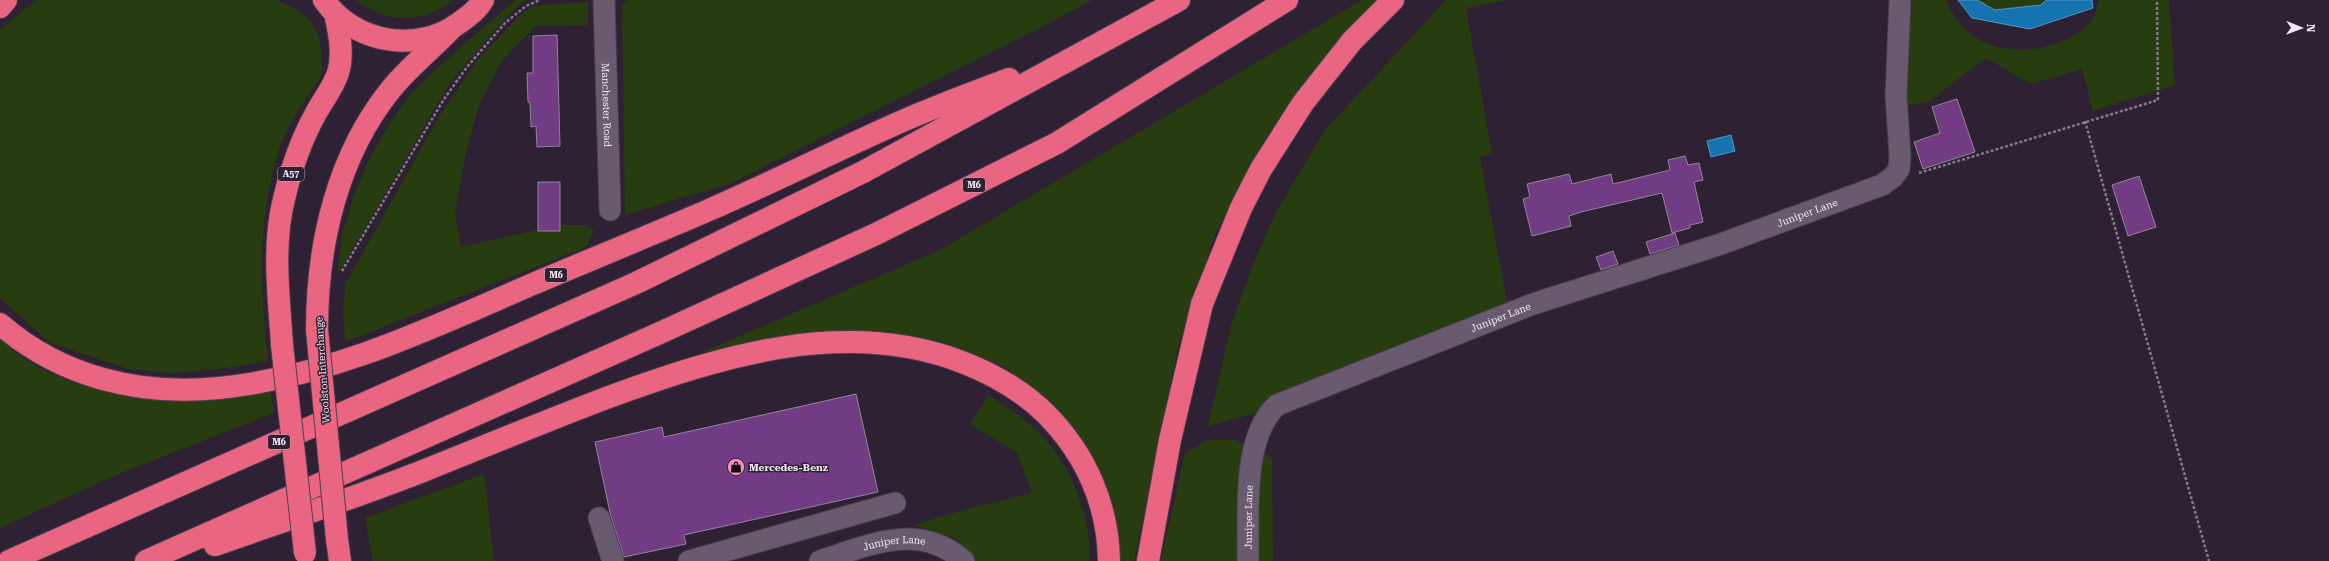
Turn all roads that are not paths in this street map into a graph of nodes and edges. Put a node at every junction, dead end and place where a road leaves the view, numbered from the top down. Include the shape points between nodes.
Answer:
1 (6, 0) edge
2 (483, 0) edge
3 (604, 0) edge
4 (1179, 0) edge
5 (1287, 0) edge
6 (1393, 0) edge
7 (1900, 0) edge
8 (326, 5) edge
9 (0, 7) edge
10 (452, 28) junction
11 (1100, 43) junction
12 (610, 210) dead end
13 (0, 324) edge
14 (895, 503) dead end
15 (599, 518) dead end
16 (305, 557) edge
17 (9, 561) edge
18 (146, 561) edge
19 (168, 561) edge
20 (340, 561) edge
21 (613, 561) edge
22 (689, 561) edge
23 (820, 561) edge
24 (964, 561) edge
25 (1109, 561) edge
26 (1148, 561) edge
27 (1248, 561) edge

1 - 9 highway
2 - 10 highway, Woolston Interchange / A57 via 468,17
3 - 12 street, Manchester Road
4 - 11 highway, M6
5 - 18 highway, M6 via 1057,143 876,234
6 - 26 highway via 1352,41 1303,103 1261,169 1238,214 1202,304 1170,440
7 - 27 street, Juniper Lane via 1896,96 1900,156 1898,169 1893,177 1882,185 1718,245 1533,304 1277,405 1263,422 1254,452 1249,503
8 - 10 highway, Woolston Interchange / A57 via 359,30 384,39 413,41
8 - 16 highway, Woolston Interchange / A57, bridge via 341,50 338,73 295,158 281,214 277,273 282,345
10 - 20 highway, Woolston Interchange / A57, bridge via 392,87 374,111 351,156 336,197 322,253 317,289 317,330
11 - 13 highway, M6 via 901,122 711,209 378,350 283,377 217,388 176,390 129,385 96,378 58,364 28,347
11 - 17 highway, M6 via 863,172 636,283
14 - 22 street
15 - 21 street
19 - 25 highway via 392,484 664,377 778,346 821,342 865,342 901,345 940,353 980,369 1014,388 1039,407 1075,448 1089,474 1105,520
23 - 24 street, Juniper Lane via 888,539 910,538 933,542

